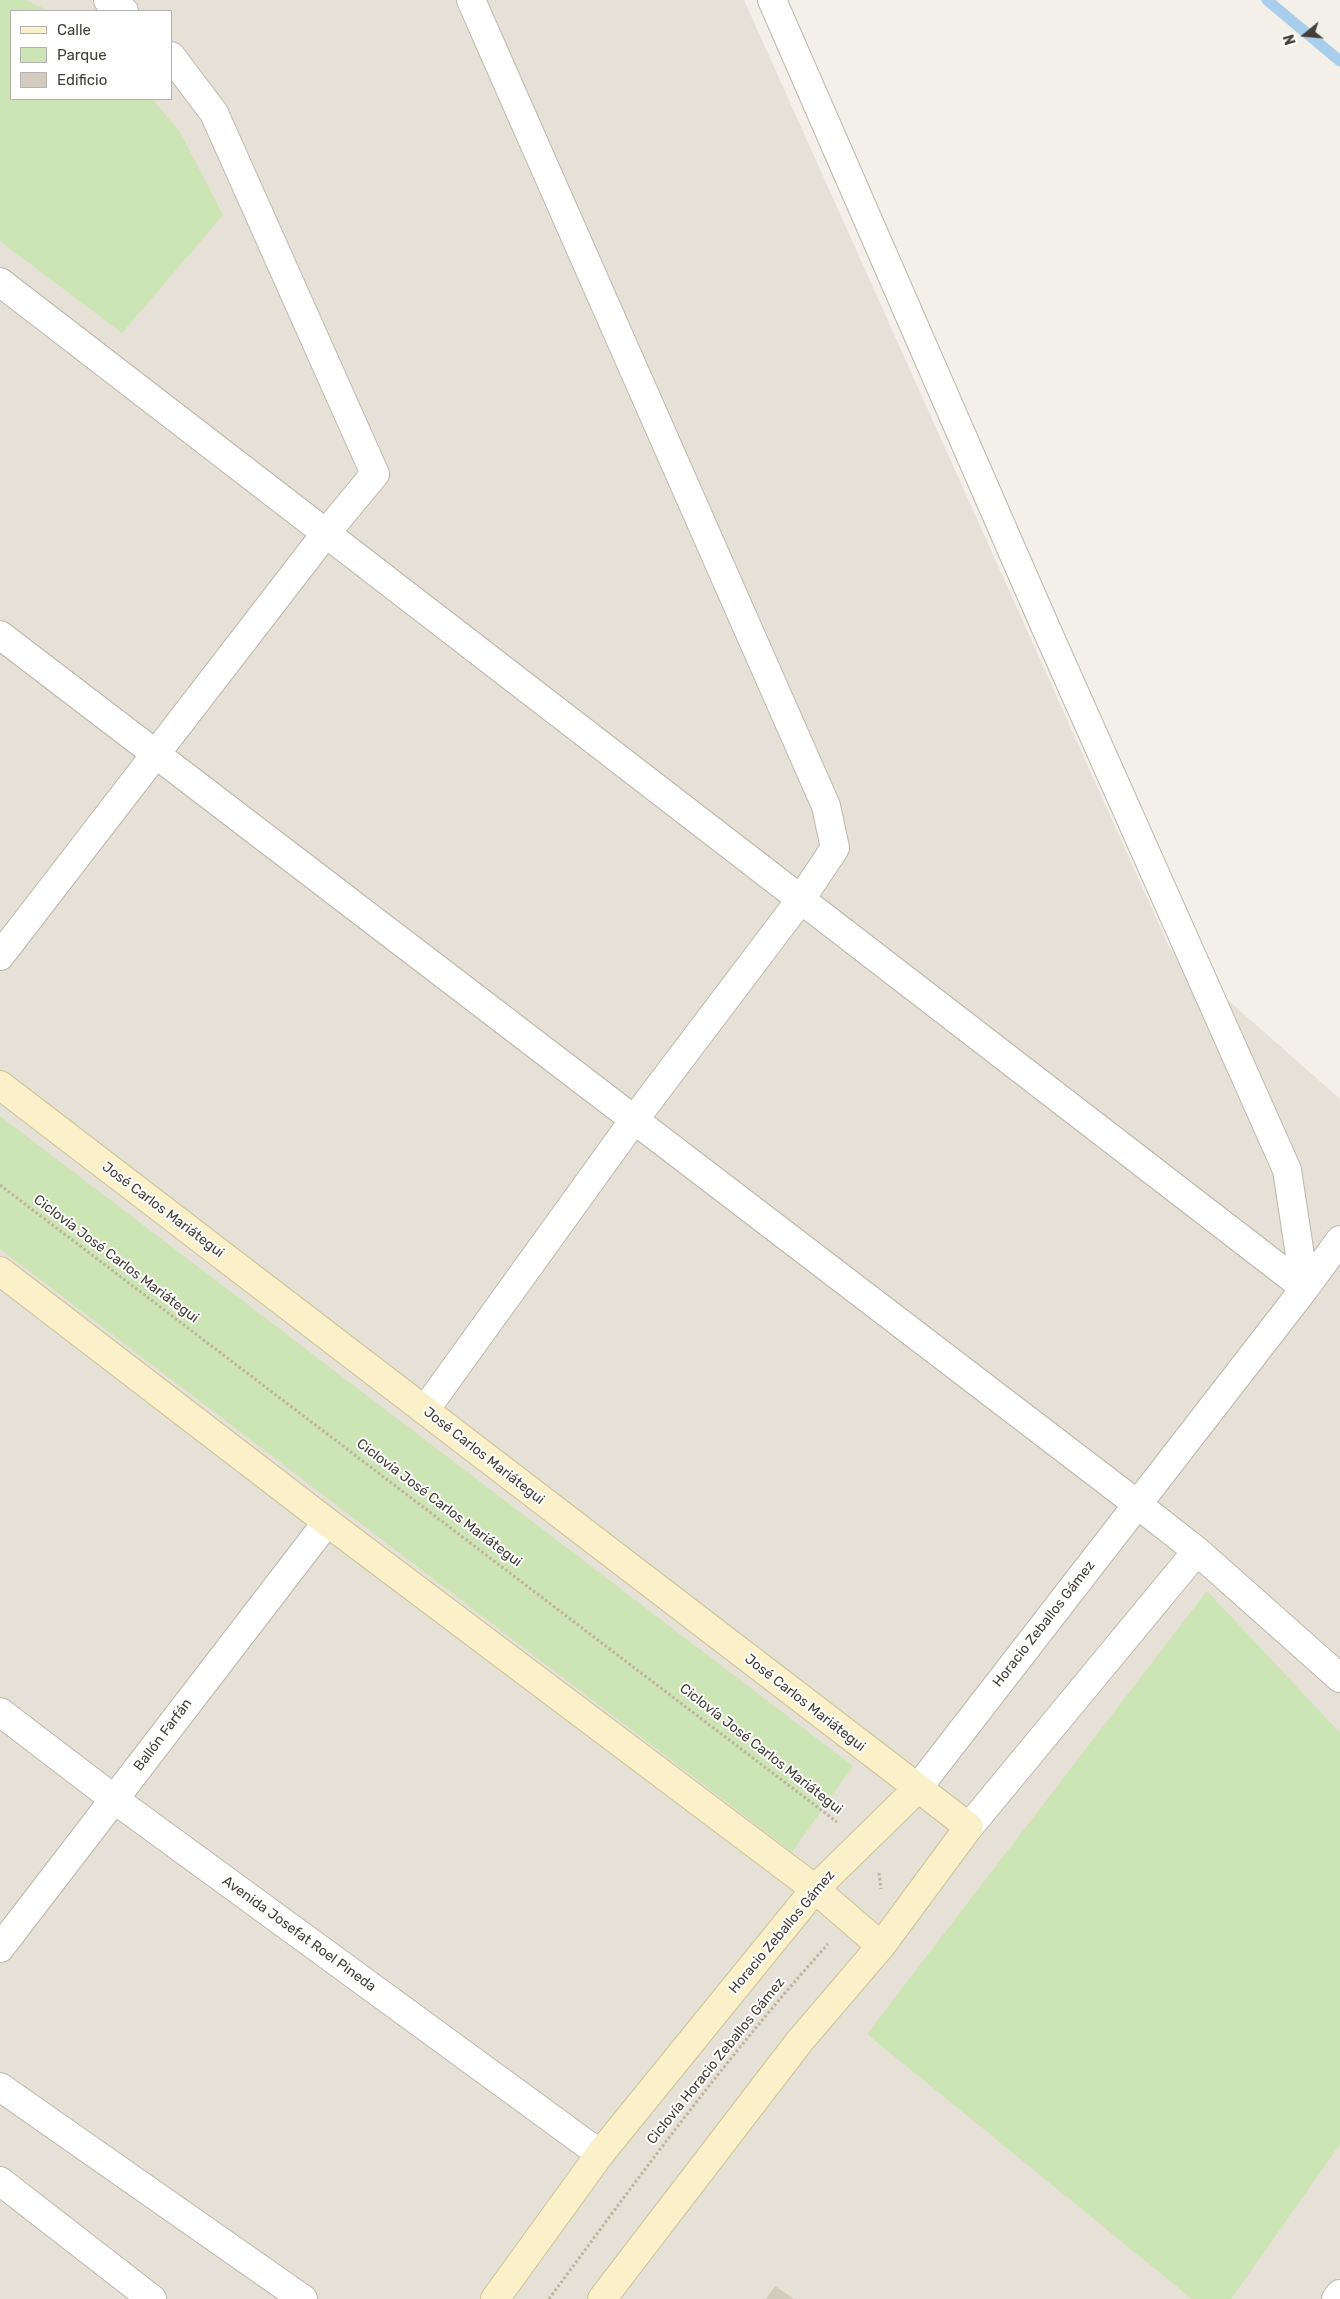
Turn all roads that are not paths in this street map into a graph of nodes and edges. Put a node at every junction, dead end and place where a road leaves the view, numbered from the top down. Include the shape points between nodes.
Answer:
1 (108, 0) edge
2 (472, 0) edge
3 (772, 0) edge
4 (123, 10) edge
5 (172, 57) edge
6 (0, 282) edge
7 (326, 534) junction
8 (0, 635) edge
9 (156, 754) junction
10 (801, 899) junction
11 (0, 956) edge
12 (0, 1085) edge
13 (634, 1120) junction
14 (1340, 1240) edge
15 (0, 1271) edge
16 (1305, 1288) junction
17 (425, 1410) junction
18 (1136, 1504) junction
19 (327, 1522) junction
20 (1197, 1551) junction
21 (1340, 1678) edge
22 (0, 1712) edge
23 (917, 1788) junction
24 (114, 1799) junction
25 (969, 1827) junction
26 (815, 1889) junction
27 (881, 1946) junction
28 (0, 1948) edge
29 (0, 2087) edge
30 (600, 2154) junction
31 (0, 2181) edge
32 (1340, 2294) edge
33 (152, 2299) edge
34 (303, 2299) edge
35 (495, 2299) edge
36 (602, 2299) edge
37 (1336, 2299) edge

1 - 4 street
2 - 10 street via 826,806 835,848
3 - 16 street via 1287,1170
5 - 7 street via 214,113 375,474
6 - 7 street
7 - 9 street
7 - 10 street
8 - 9 street
9 - 11 street
9 - 13 street
10 - 13 street
10 - 16 street
12 - 17 street, José Carlos Mariátegui
13 - 17 street
13 - 18 street
14 - 16 street, Horacio Zeballos Gámez
15 - 19 street
16 - 18 street, Horacio Zeballos Gámez
17 - 23 street, José Carlos Mariátegui
18 - 20 street
18 - 23 street, Horacio Zeballos Gámez
19 - 24 street, Ballón Farfán
19 - 26 street
20 - 21 street
20 - 25 street
22 - 24 street, Avenida Josefat Roel Pineda
23 - 25 street, José Carlos Mariátegui
23 - 26 street, Horacio Zeballos Gámez
24 - 28 street, Ballón Farfán
24 - 30 street, Avenida Josefat Roel Pineda
25 - 27 street
26 - 27 street
26 - 30 street, Horacio Zeballos Gámez
27 - 36 street via 799,2042
29 - 34 street
30 - 35 street, Horacio Zeballos Gámez
31 - 33 street
32 - 37 street

